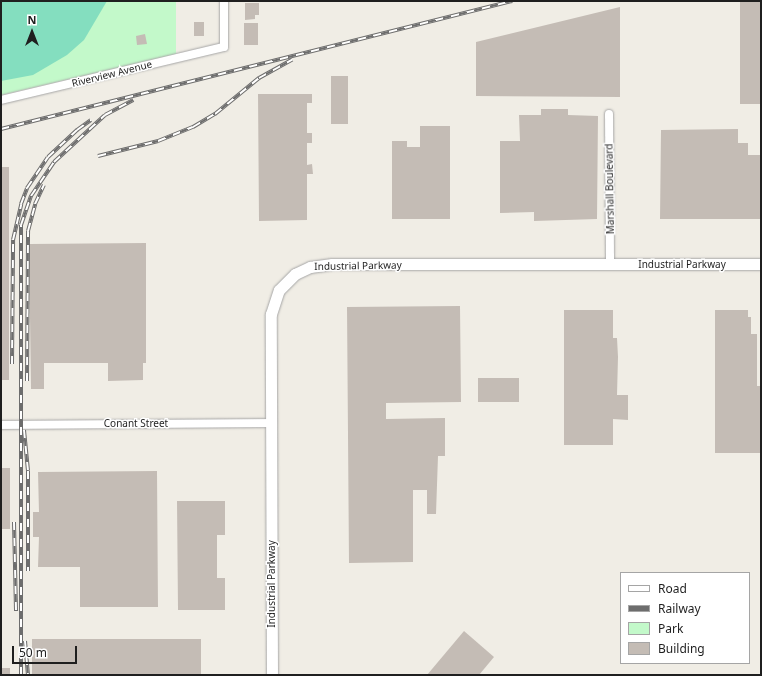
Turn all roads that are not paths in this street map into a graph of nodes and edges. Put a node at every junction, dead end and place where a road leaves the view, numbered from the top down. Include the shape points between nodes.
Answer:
1 (224, 1) edge
2 (1, 100) edge
3 (609, 114) dead end
4 (761, 264) edge
5 (610, 265) junction
6 (271, 424) junction
7 (1, 425) edge
8 (272, 675) edge

1 - 2 street, Riverview Avenue via 224,47
3 - 5 street, Marshall Boulevard
4 - 5 street, Industrial Parkway
5 - 6 street, Industrial Parkway via 332,264 302,270 282,286 275,297 271,314
6 - 7 street, Conant Street
6 - 8 street, Industrial Parkway

